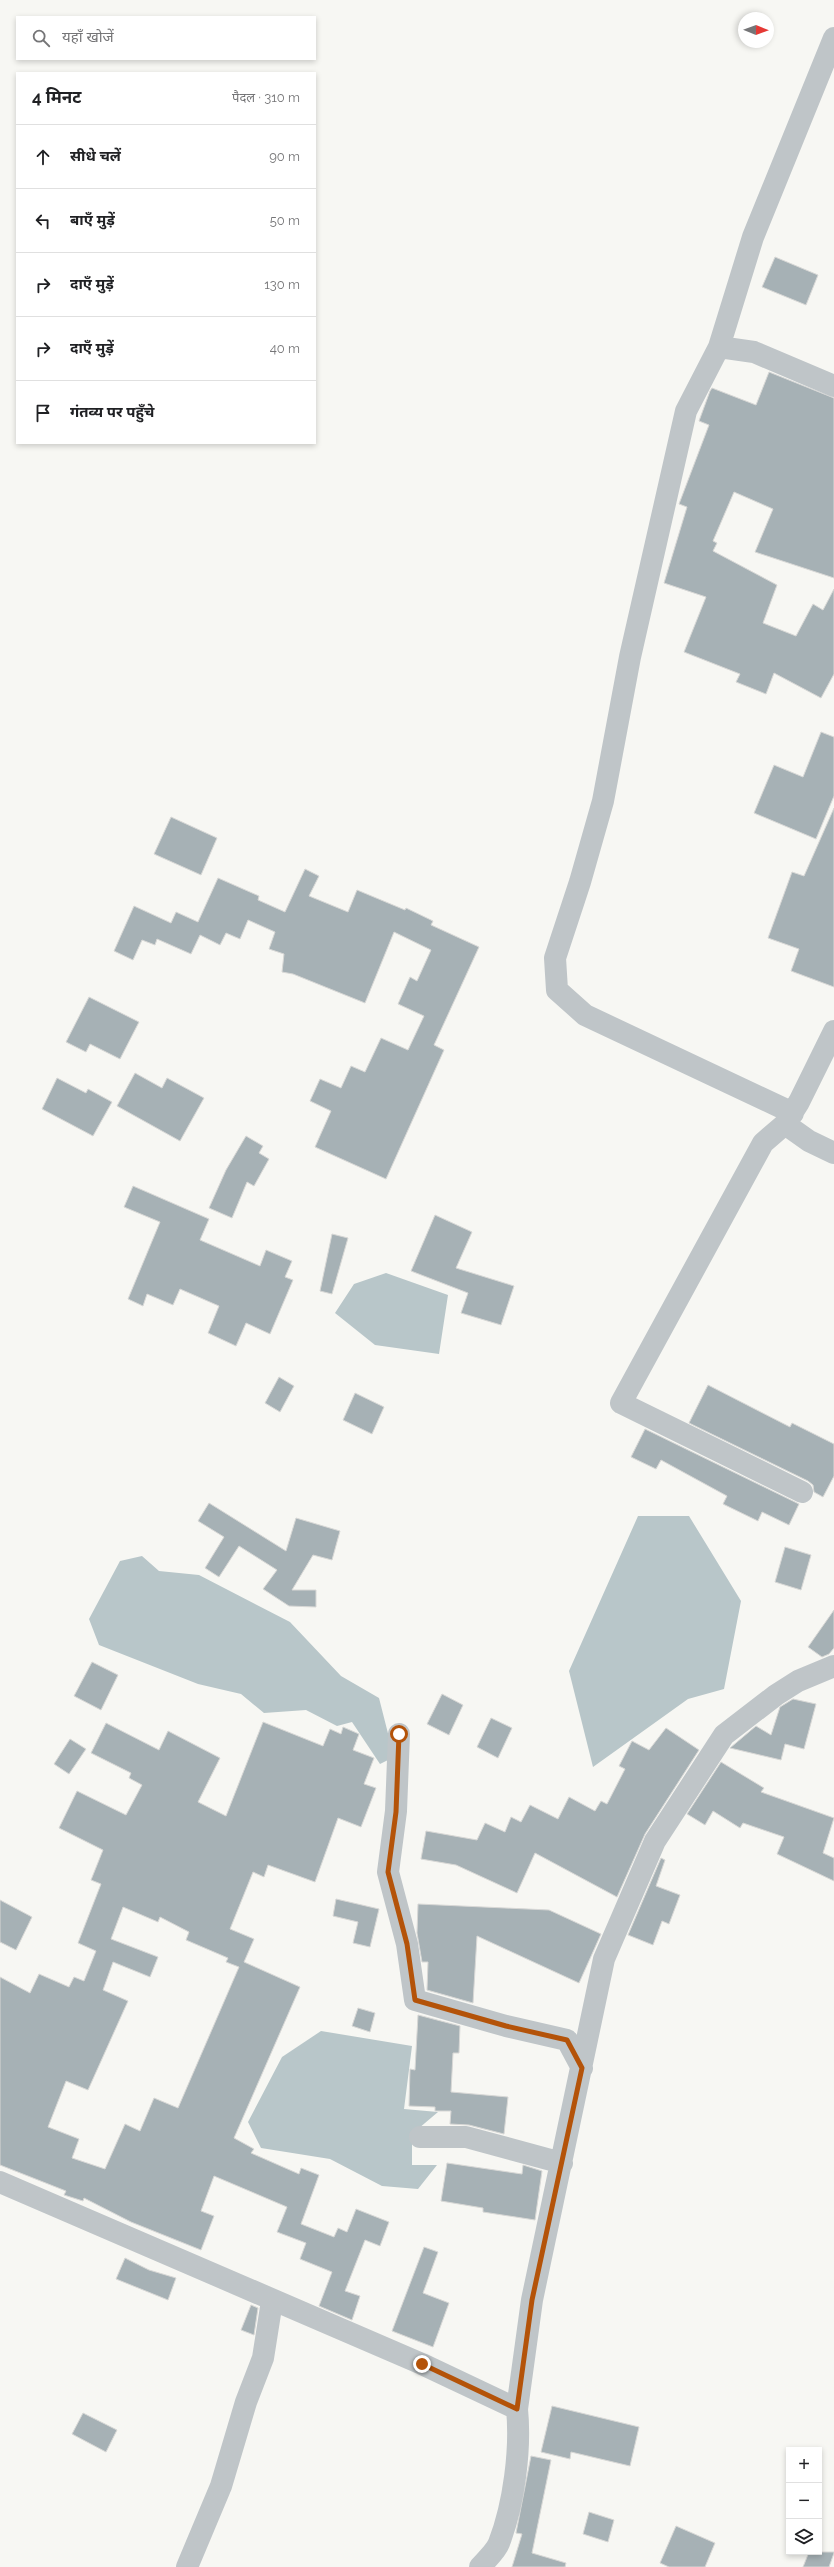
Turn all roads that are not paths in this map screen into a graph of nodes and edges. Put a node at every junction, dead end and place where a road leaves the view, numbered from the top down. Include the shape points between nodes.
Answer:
1 (834, 38) edge
2 (719, 347) junction
3 (834, 386) edge
4 (834, 1030) edge
5 (789, 1118) junction
6 (834, 1153) edge
7 (802, 1492) dead end
8 (834, 1666) edge
9 (399, 1734) dead end
10 (582, 2068) junction
11 (420, 2137) dead end
12 (562, 2162) junction
13 (0, 2182) edge
14 (272, 2301) junction
15 (517, 2409) junction
16 (187, 2567) edge
17 (480, 2567) edge

1 - 2 street via 753,237
2 - 3 street via 754,352
2 - 5 street via 686,411 633,642 603,801 555,958 557,990 585,1015
4 - 5 street
5 - 6 street via 809,1141
5 - 7 street via 763,1143 621,1403
8 - 10 street via 798,1681 724,1735 655,1841 604,1959
9 - 10 street via 396,1812 388,1872 407,1944 415,2000 567,2040
10 - 12 street
11 - 12 street via 466,2138
12 - 15 street via 532,2300
13 - 14 street
14 - 15 street via 422,2364
14 - 16 street via 263,2358 246,2402 221,2486
15 - 17 street via 519,2433 514,2481 499,2544

